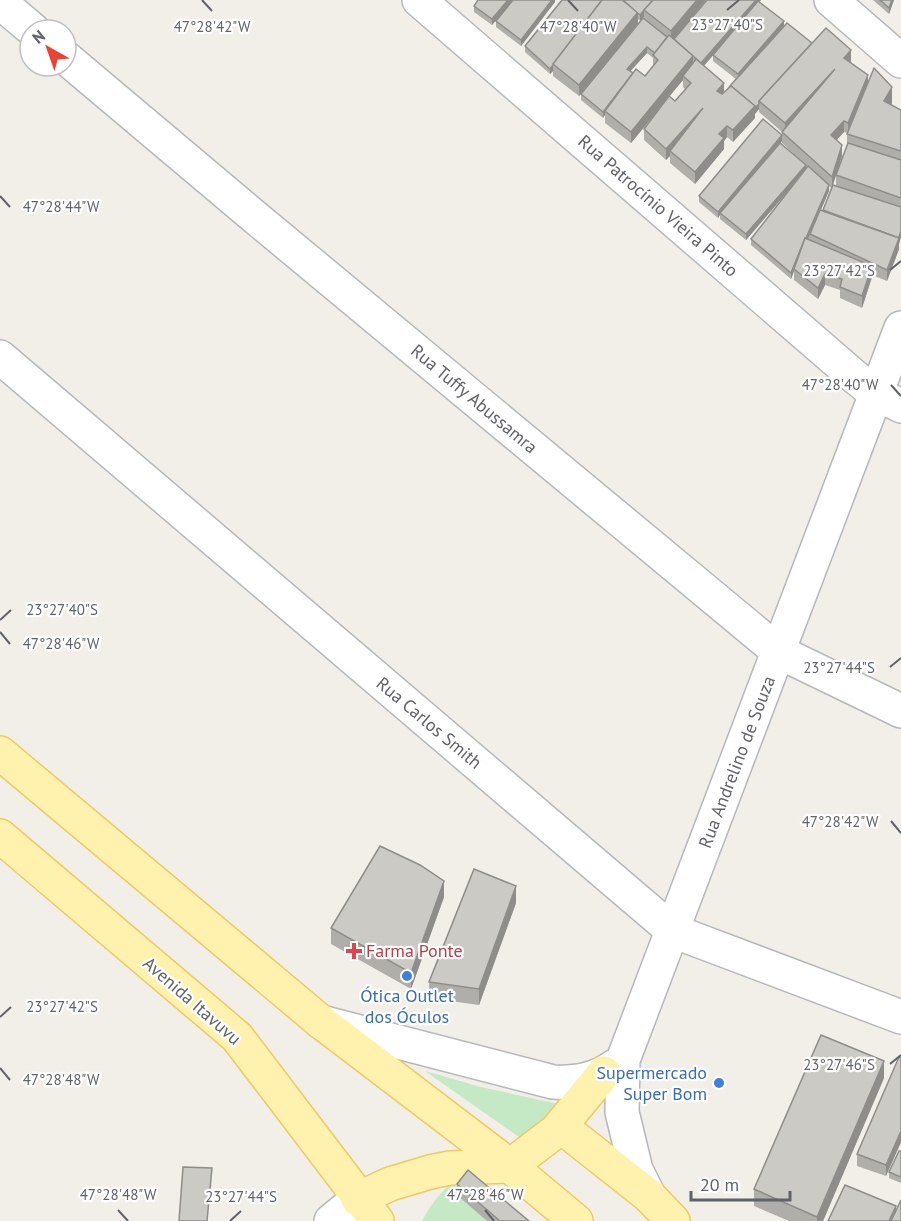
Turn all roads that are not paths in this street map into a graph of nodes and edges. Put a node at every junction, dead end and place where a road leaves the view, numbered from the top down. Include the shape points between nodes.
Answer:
1 (419, 0) edge
2 (831, 0) edge
3 (0, 2) edge
4 (19, 18) edge
5 (901, 61) edge
6 (78, 68) edge
7 (901, 328) edge
8 (0, 357) edge
9 (888, 400) edge
10 (779, 652) junction
11 (901, 711) edge
12 (0, 753) edge
13 (0, 837) edge
14 (673, 931) junction
15 (901, 1017) edge
16 (321, 1022) junction
17 (614, 1066) junction
18 (556, 1131) junction
19 (510, 1166) junction
20 (649, 1196) junction
21 (368, 1210) edge
22 (331, 1221) edge
23 (576, 1221) edge
24 (673, 1221) edge

1 - 9 street, Rua Patrocínio Vieira Pinto
2 - 5 street
3 - 4 street
6 - 10 street, Rua Tuffy Abussamra
7 - 9 street, Rua Andrelino de Souza
8 - 14 street, Rua Carlos Smith
9 - 10 street, Rua Andrelino de Souza
10 - 11 street, Rua Tuffy Abussamra
10 - 14 street, Rua Andrelino de Souza
12 - 16 main road
13 - 21 main road, Avenida Itavuvu via 237,1037
14 - 15 street, Rua Carlos Smith
14 - 17 street, Rua Andrelino de Souza
16 - 17 street via 553,1082 585,1081
16 - 19 main road
17 - 18 main road
17 - 20 street, Rua Andrelino de Souza via 636,1170
18 - 19 main road
18 - 20 main road via 568,1132
19 - 21 main road via 450,1168 390,1184
19 - 23 main road
20 - 24 main road
21 - 22 street

